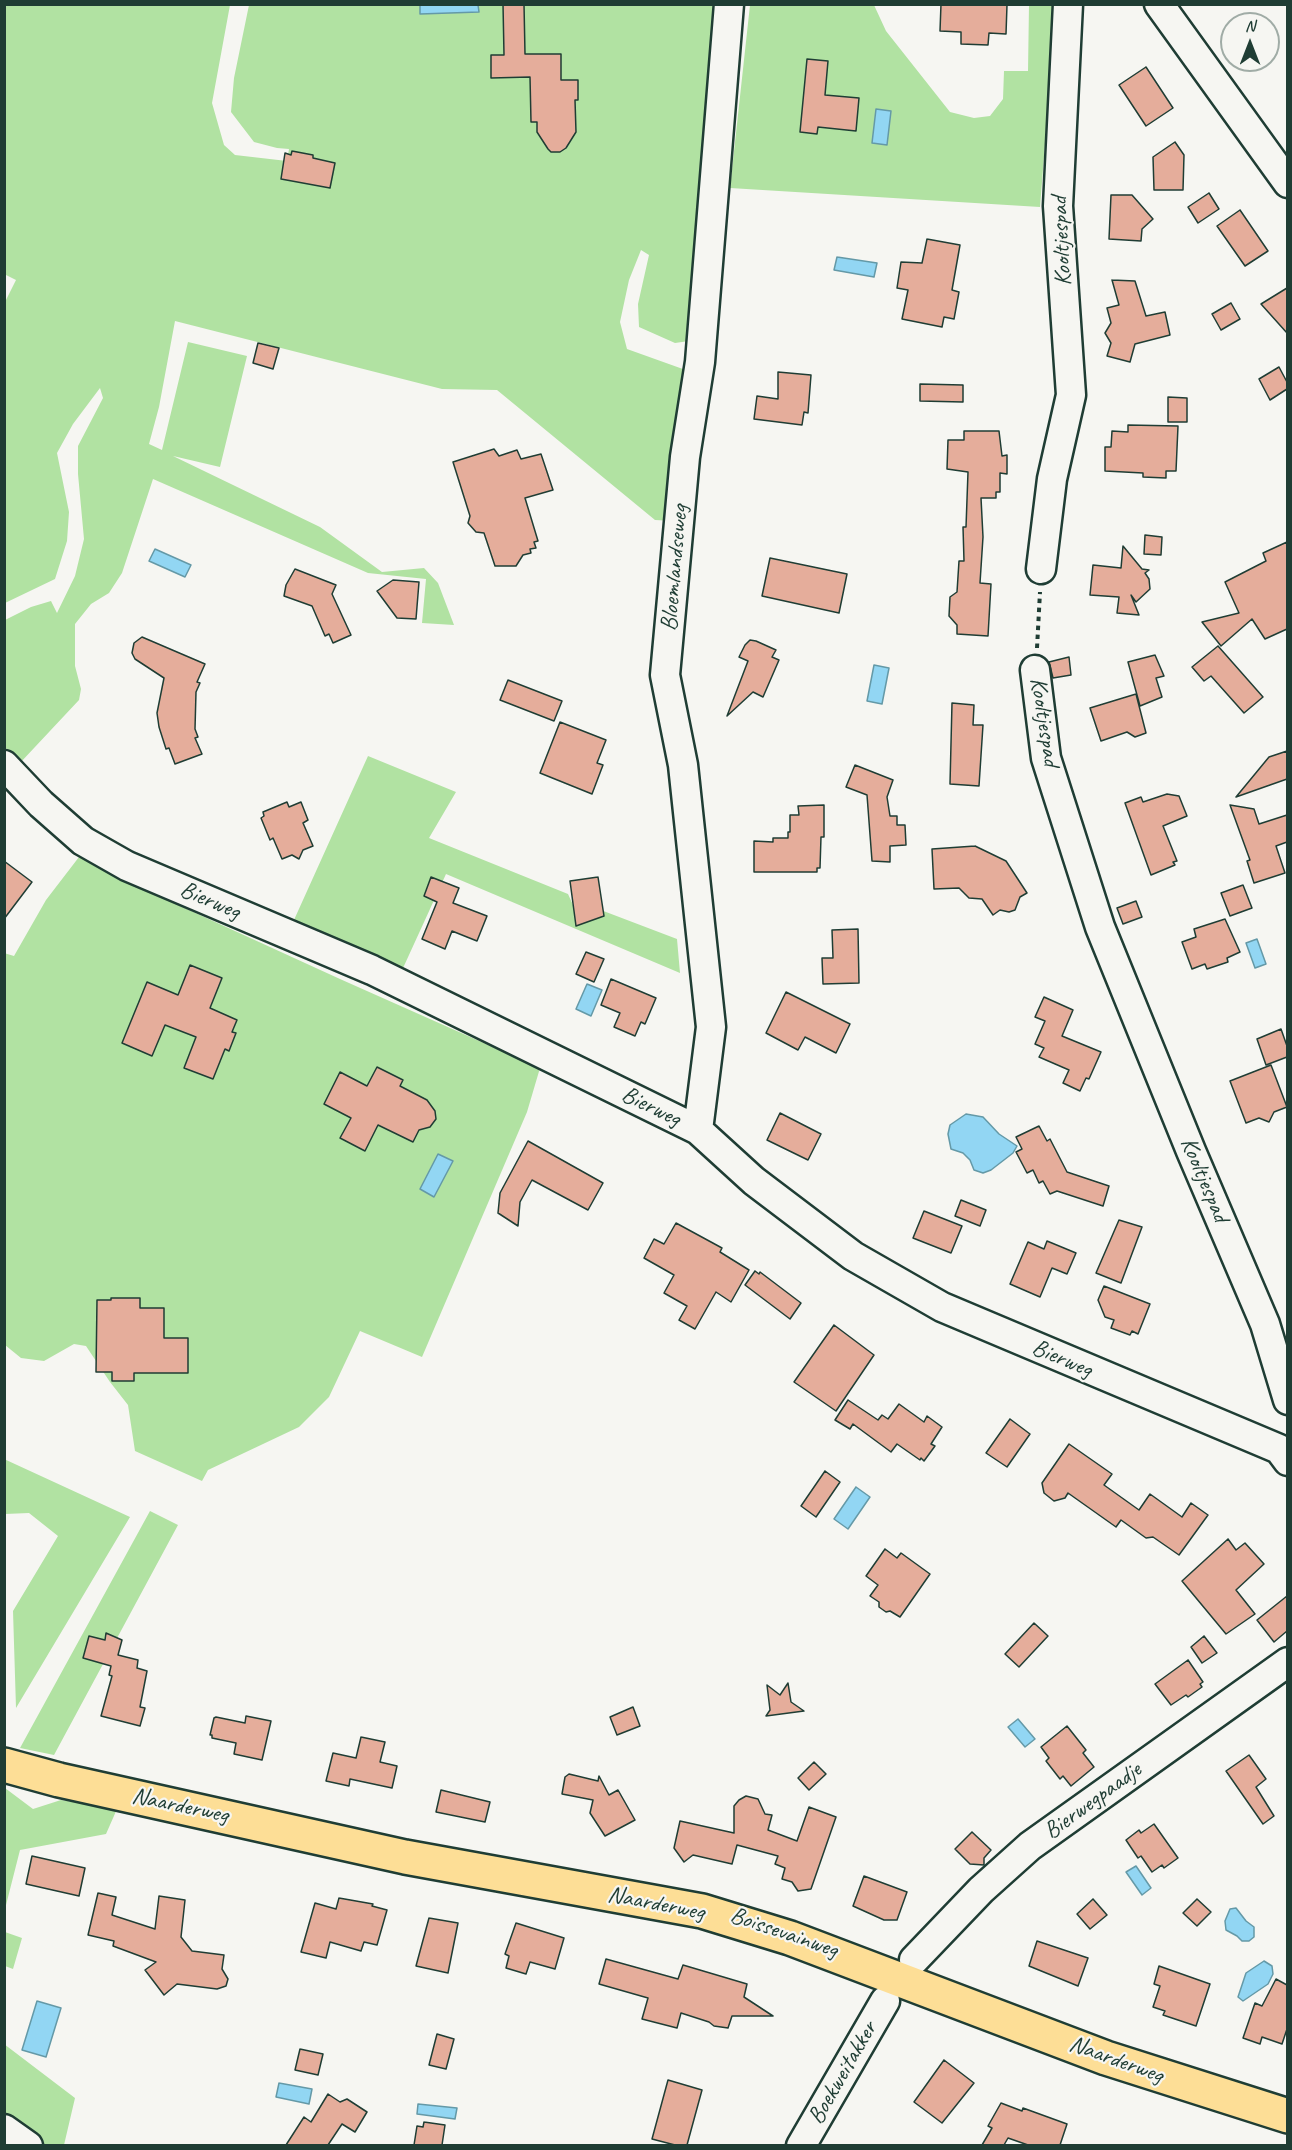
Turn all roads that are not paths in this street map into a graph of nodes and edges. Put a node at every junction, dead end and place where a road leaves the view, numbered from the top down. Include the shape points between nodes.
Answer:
1 (729, 4) edge
2 (1068, 4) edge
3 (1159, 4) edge
4 (1287, 183) edge
5 (1041, 569) road end
6 (1035, 670) road end
7 (4, 765) edge
8 (698, 1130) junction
9 (1287, 1400) edge
10 (1285, 1453) edge
11 (1287, 1662) edge
12 (4, 1765) edge
13 (915, 1960) dead end
14 (885, 2001) dead end
15 (1287, 2116) edge
16 (4, 2129) edge
17 (28, 2145) edge
18 (801, 2145) edge

1 - 8 street, Bloemlandseweg via 700,362 685,457 665,675 683,765 711,1027
2 - 5 street, Kooltjespad via 1058,206 1071,395 1052,479
3 - 4 street
6 - 9 street, Kooltjespad via 1046,758 1100,927 1265,1324
7 - 8 street, Bierweg via 83,841 127,866 372,970
8 - 10 street, Bierweg via 754,1181 853,1256 942,1307
11 - 13 street, Bierwegpaadje via 1030,1846 981,1890
12 - 15 main road, Naarderweg via 405,1857 702,1911 790,1938 1106,2058
14 - 18 street, Boekweitakker
16 - 17 street

